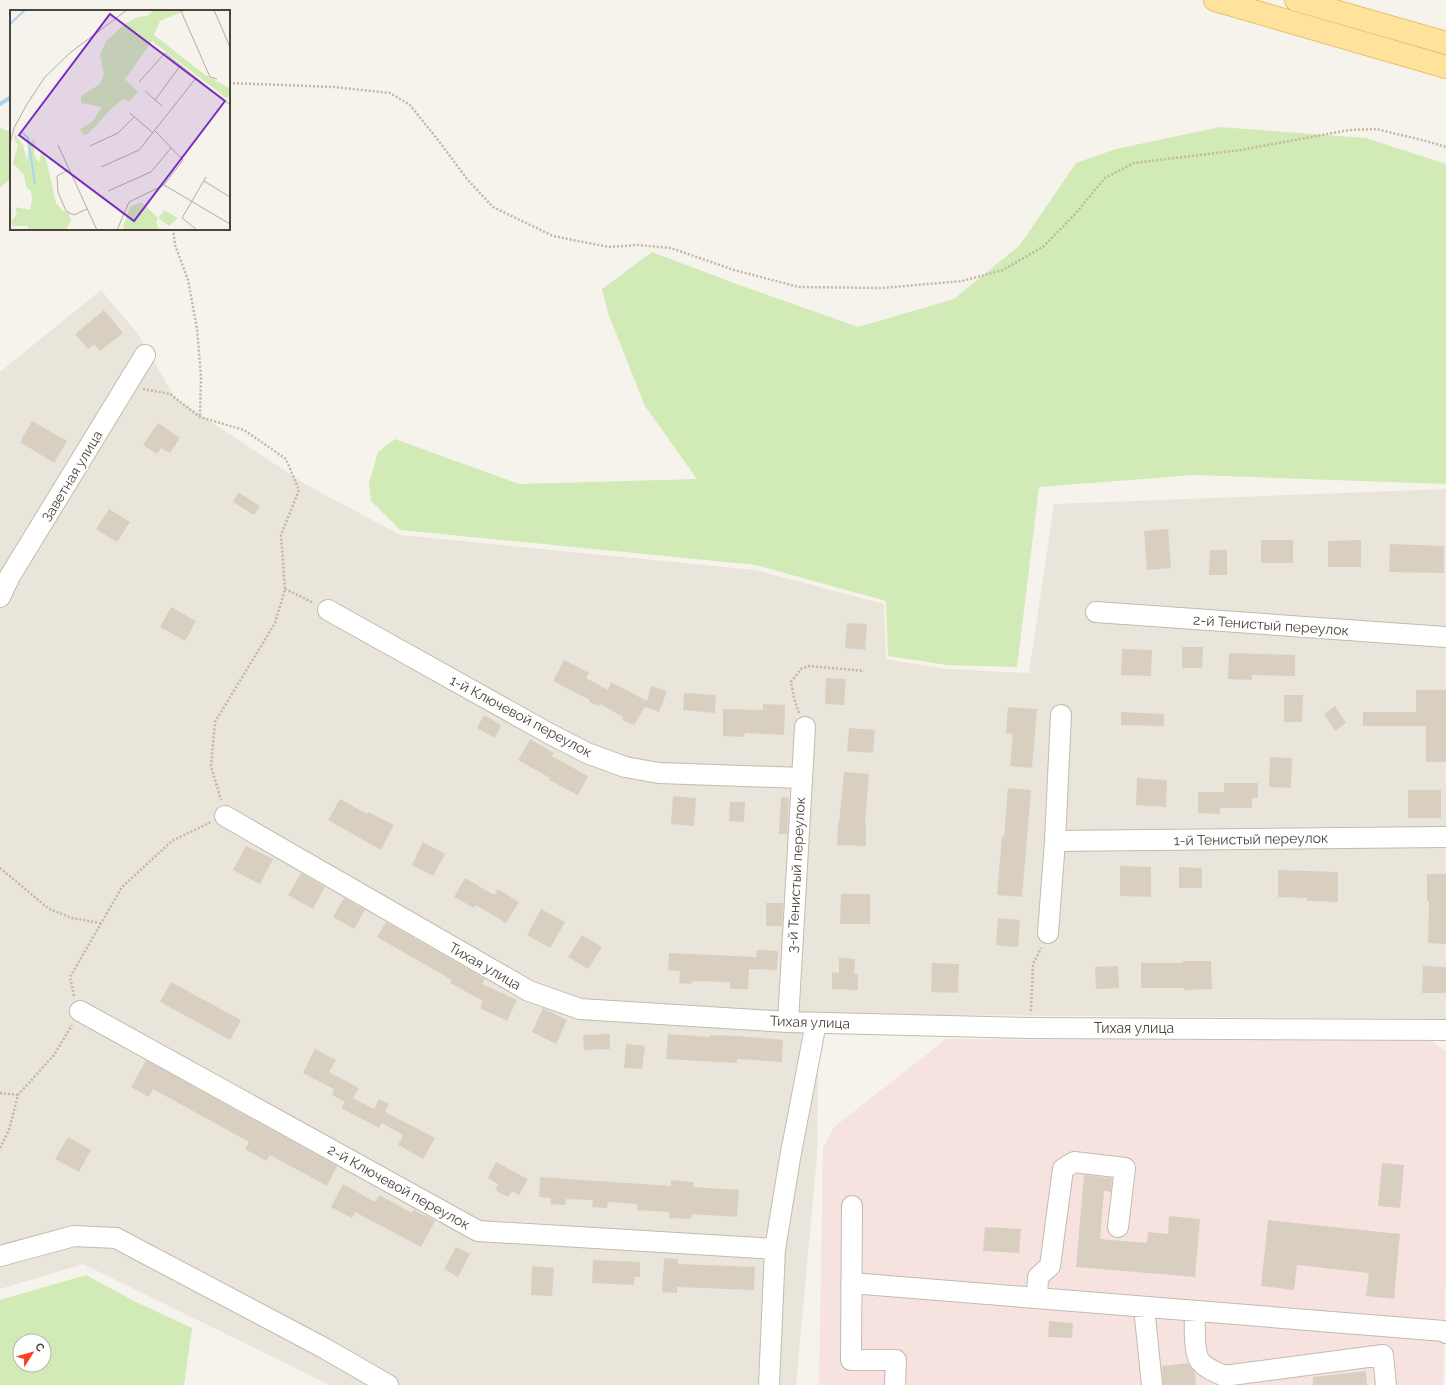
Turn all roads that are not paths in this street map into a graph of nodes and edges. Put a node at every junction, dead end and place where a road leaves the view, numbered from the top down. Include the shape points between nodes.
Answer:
1 (1215, 0) edge
2 (1296, 0) edge
3 (1446, 44) edge
4 (1446, 67) edge
5 (145, 356) dead end
6 (5, 573) edge
7 (0, 596) edge
8 (328, 610) road end
9 (1096, 612) dead end
10 (1446, 637) edge
11 (1061, 714) dead end
12 (805, 727) road end
13 (802, 778) junction
14 (225, 816) road end
15 (1446, 837) edge
16 (1055, 841) junction
17 (1048, 933) road end
18 (80, 1011) road end
19 (788, 1022) junction
20 (816, 1023) junction
21 (1446, 1030) edge
22 (852, 1206) dead end
23 (1118, 1227) dead end
24 (775, 1249) junction
25 (0, 1256) edge
26 (851, 1283) junction
27 (1037, 1298) junction
28 (1144, 1307) junction
29 (1195, 1311) junction
30 (1446, 1334) edge
31 (388, 1385) edge
32 (769, 1385) edge
33 (895, 1385) edge
34 (1152, 1385) edge
35 (1386, 1385) edge

1 - 4 main road
2 - 3 main road
5 - 6 street, Заветная улица
6 - 7 street, Заветная улица
8 - 13 street, 1-й Ключевой переулок via 593,756 625,767 659,773
9 - 10 street, 2-й Тенистый переулок
11 - 16 street
12 - 13 street, 3-й Тенистый переулок
13 - 19 street, 3-й Тенистый переулок
14 - 19 street, Тихая улица via 529,991 580,1009
15 - 16 street, 1-й Тенистый переулок
16 - 17 street
18 - 24 street, 2-й Ключевой переулок via 478,1231
19 - 20 street, Тихая улица
20 - 21 street, Тихая улица via 1031,1028
20 - 24 street
22 - 26 street
23 - 27 street via 1125,1168 1074,1162 1063,1170 1050,1266 1038,1277
24 - 32 street
25 - 31 street via 74,1236 116,1238 324,1348
26 - 27 street
26 - 33 street via 851,1360 896,1360
27 - 28 street
28 - 29 street
28 - 34 street
29 - 30 street via 1444,1331
29 - 35 street via 1197,1354 1200,1361 1224,1376 1383,1355

